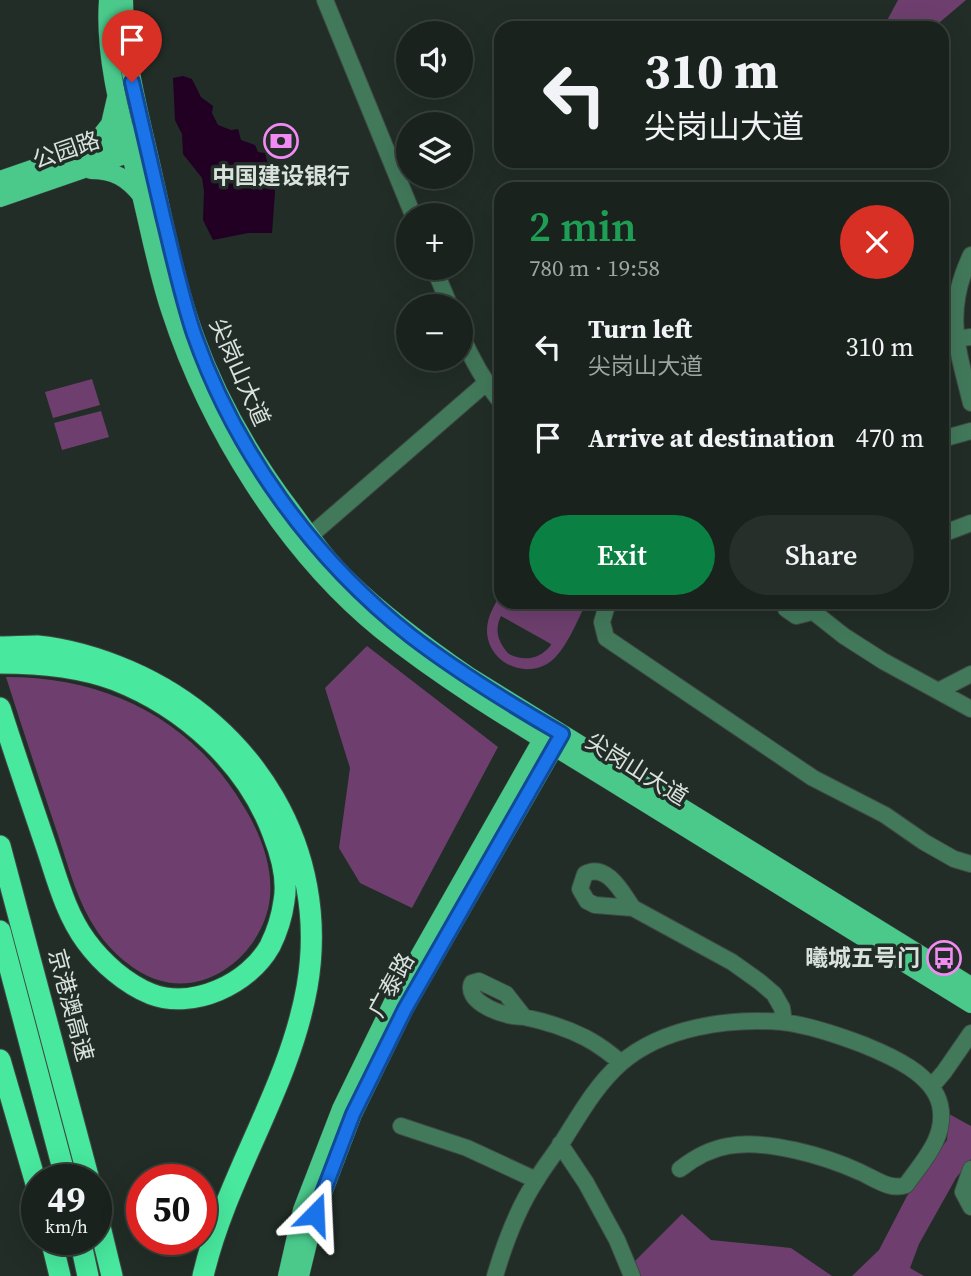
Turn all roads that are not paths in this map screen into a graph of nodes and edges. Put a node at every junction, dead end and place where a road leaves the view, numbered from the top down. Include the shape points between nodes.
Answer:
1 (108, 0) edge
2 (124, 0) edge
3 (325, 0) edge
4 (117, 94) junction
5 (137, 142) junction
6 (90, 149) junction
7 (84, 169) junction
8 (0, 180) edge
9 (142, 196) junction
10 (0, 198) edge
11 (407, 203) edge
12 (971, 255) edge
13 (956, 339) edge
14 (473, 360) edge
15 (486, 383) junction
16 (494, 393) edge
17 (971, 403) edge
18 (971, 431) edge
19 (949, 437) edge
20 (971, 523) edge
21 (949, 531) edge
22 (304, 541) junction
23 (606, 609) edge
24 (786, 609) edge
25 (810, 609) edge
26 (816, 609) edge
27 (0, 647) edge
28 (0, 663) edge
29 (971, 674) edge
30 (940, 690) junction
31 (0, 708) edge
32 (971, 709) edge
33 (552, 737) junction
34 (236, 755) junction
35 (0, 846) edge
36 (971, 864) edge
37 (633, 908) dead end
38 (0, 931) edge
39 (971, 986) edge
40 (971, 1004) edge
41 (524, 1017) dead end
42 (783, 1023) junction
43 (971, 1033) edge
44 (0, 1060) edge
45 (621, 1063) junction
46 (932, 1086) junction
47 (401, 1126) dead end
48 (560, 1144) junction
49 (30, 1164) edge
50 (62, 1164) edge
51 (85, 1164) edge
52 (680, 1169) dead end
53 (971, 1169) edge
54 (536, 1180) junction
55 (971, 1207) edge
56 (55, 1255) edge
57 (83, 1255) edge
58 (107, 1255) edge
59 (60, 1276) edge
60 (88, 1276) edge
61 (112, 1276) edge
62 (203, 1276) edge
63 (287, 1276) edge
64 (300, 1276) edge
65 (495, 1276) edge
66 (632, 1276) edge

1 - 4 main road, 尖岗山大道
2 - 5 main road, 尖岗山大道
3 - 11 street
4 - 5 main road, 尖岗山大道
4 - 6 main road via 110,124
5 - 6 main road, 公园路
5 - 7 main road, 公园路
5 - 9 main road, 尖岗山大道
5 - 22 main road, 尖岗山大道 via 195,335 215,386
6 - 8 main road, 公园路
7 - 9 main road via 119,175
7 - 10 main road, 公园路
9 - 22 main road, 尖岗山大道 via 169,309 197,382 236,457
12 - 13 street via 957,292
13 - 17 street
14 - 15 street
15 - 16 street
15 - 22 street
18 - 19 street
20 - 21 street
22 - 33 main road, 尖岗山大道 via 338,590 379,628 451,681
23 - 36 street via 602,622 606,638 813,778 885,815 954,859
24 - 25 street via 796,616
26 - 30 street via 844,636
27 - 34 highway via 38,646 83,655 149,679 216,724
28 - 34 highway via 37,663 114,679 177,713
29 - 30 street
30 - 32 street
31 - 34 highway via 60,886 84,938 130,983 152,994 184,998 217,991 254,964 269,947 279,924 285,899 279,849
33 - 39 main road, 尖岗山大道
33 - 40 main road, 尖岗山大道
33 - 63 main road, 广泰路 via 393,1002 341,1109 302,1210
33 - 64 main road, 广泰路 via 353,1114 315,1214
34 - 62 highway via 263,779 281,808 304,874 312,951 287,1063 217,1222
35 - 51 highway, 京港澳高速
37 - 42 street via 760,982 782,1008
38 - 50 highway
41 - 45 street via 584,1037
42 - 45 street via 739,1023 671,1034
42 - 46 street via 839,1035 871,1048
43 - 46 street
44 - 49 highway
45 - 48 street via 580,1111
46 - 52 street via 942,1123 937,1139 906,1185 900,1187 815,1156 747,1144 708,1152
47 - 54 street via 467,1148
48 - 54 street
48 - 66 street via 586,1183
53 - 55 street via 963,1192
54 - 65 street via 505,1241
56 - 59 highway
57 - 60 highway
58 - 61 highway

